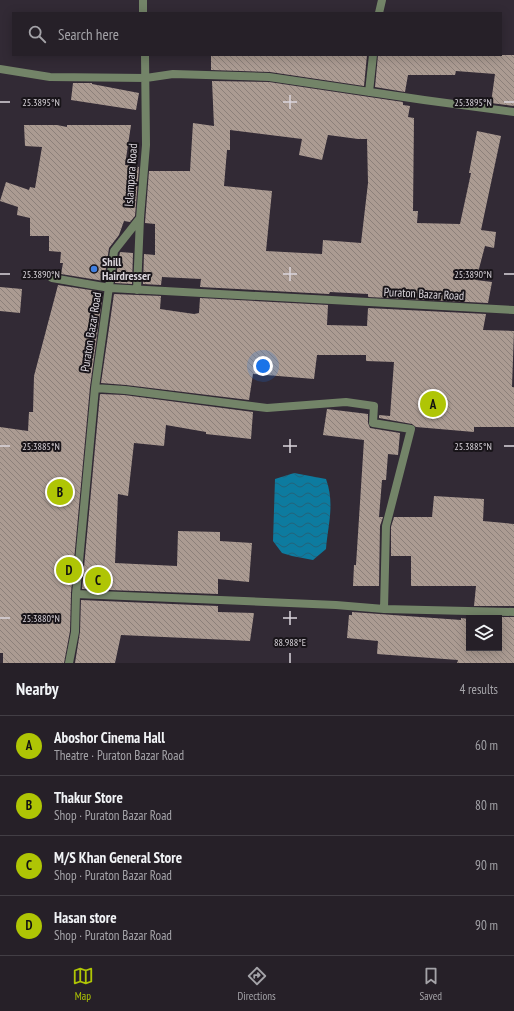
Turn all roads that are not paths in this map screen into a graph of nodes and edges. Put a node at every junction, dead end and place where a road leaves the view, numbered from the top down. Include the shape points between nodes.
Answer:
1 (142, 0) edge
2 (382, 0) edge
3 (143, 12) edge
4 (379, 12) edge
5 (145, 56) edge
6 (372, 56) edge
7 (0, 69) edge
8 (146, 78) junction
9 (369, 92) junction
10 (514, 112) edge
11 (140, 218) junction
12 (52, 278) dead end
13 (110, 288) junction
14 (137, 290) junction
15 (514, 310) edge
16 (95, 388) junction
17 (76, 594) junction
18 (384, 609) junction
19 (514, 612) edge
20 (69, 663) edge

1 - 3 street
2 - 4 street
5 - 8 street, Islampara Road
6 - 9 street
7 - 8 street via 50,77
8 - 9 street via 173,74 269,77
8 - 11 street, Islampara Road via 146,145
9 - 10 street
11 - 13 street, Islampara Road via 114,251
11 - 14 street
12 - 13 street
13 - 14 street, Puraton Bazar Road
13 - 16 street, Puraton Bazar Road
14 - 15 street, Puraton Bazar Road
16 - 17 street, Puraton Bazar Road
16 - 18 street via 267,408 346,402 374,406 373,423 411,429 386,526
17 - 18 street
17 - 20 street, Puraton Bazar Road via 75,632
18 - 19 street

